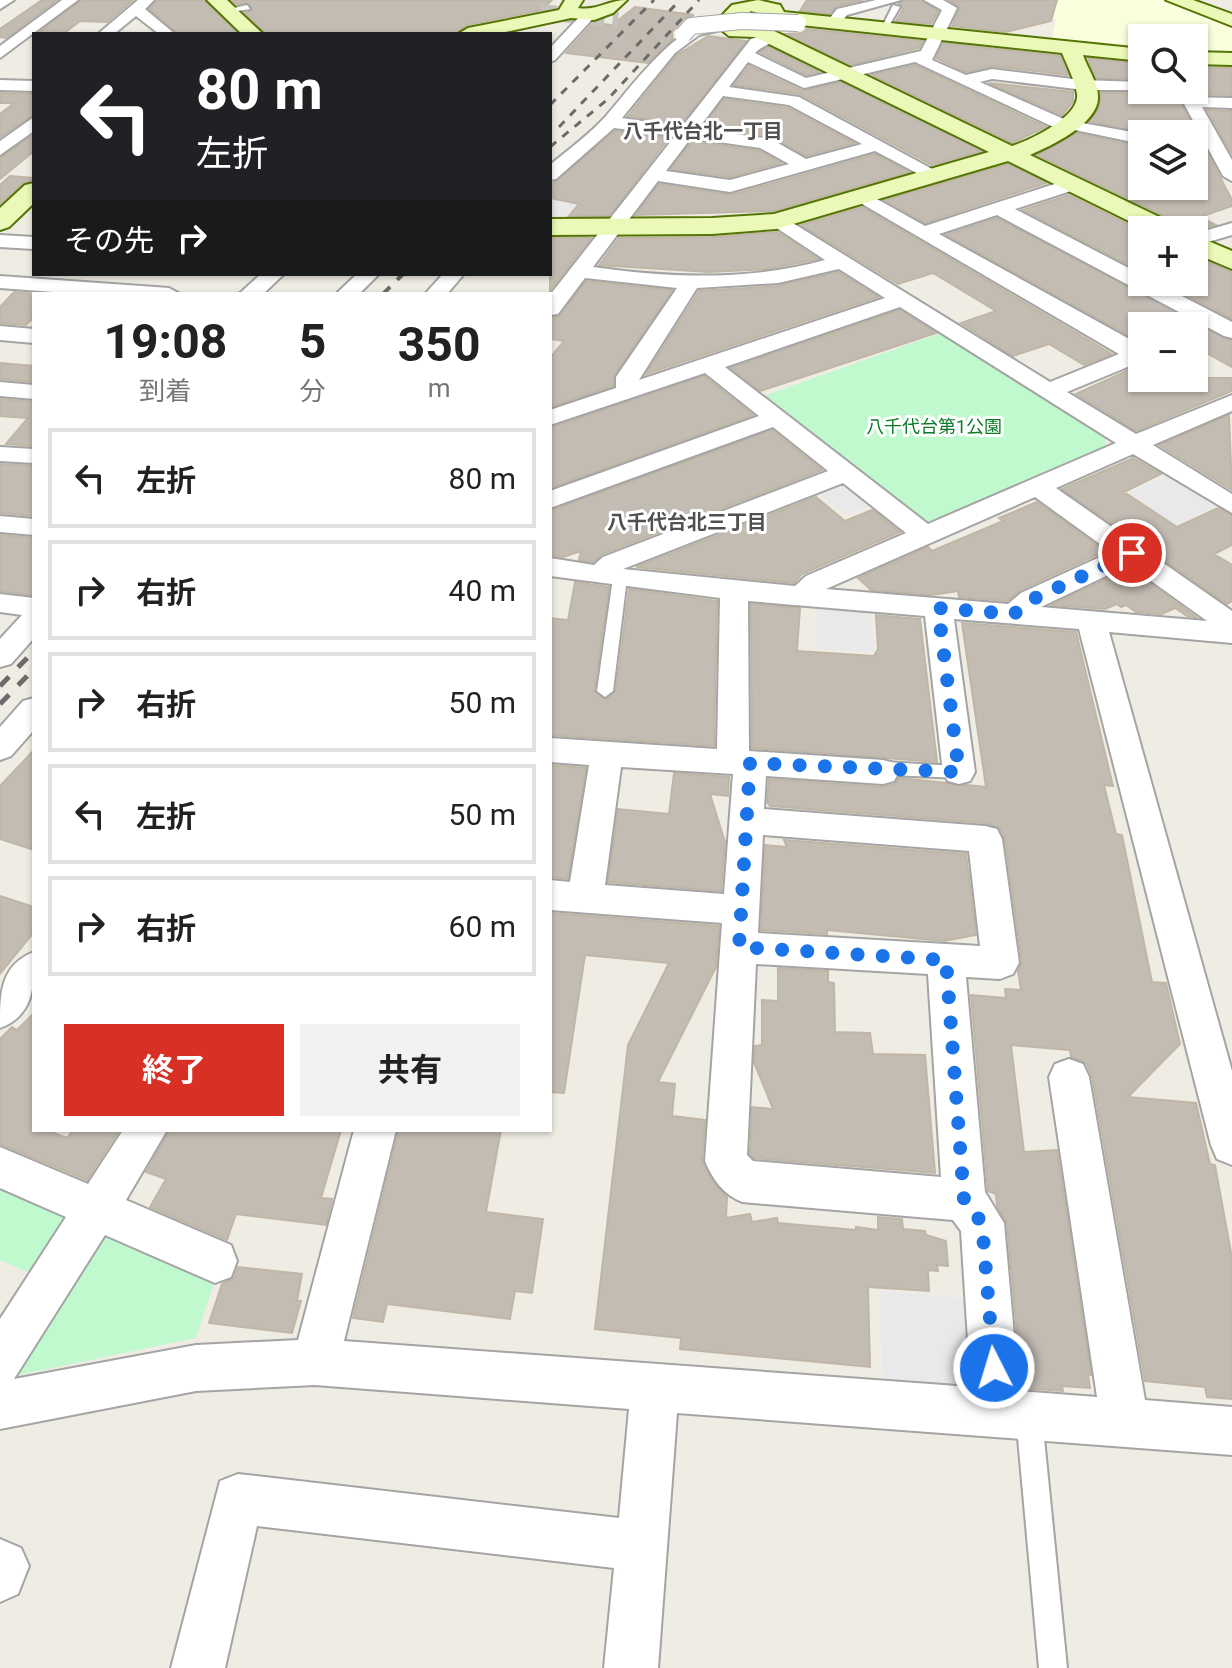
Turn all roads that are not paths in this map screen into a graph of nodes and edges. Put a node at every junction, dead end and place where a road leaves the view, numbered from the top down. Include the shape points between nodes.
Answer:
1 (7, 0) edge
2 (618, 0) edge
3 (793, 0) edge
4 (931, 0) edge
5 (1175, 0) edge
6 (69, 3) edge
7 (742, 3) edge
8 (895, 3) edge
9 (0, 5) edge
10 (577, 6) edge
11 (139, 9) edge
12 (230, 9) edge
13 (1229, 16) edge
14 (775, 23) junction
15 (833, 23) junction
16 (854, 25) junction
17 (725, 27) junction
18 (883, 29) junction
19 (108, 32) edge
20 (168, 32) edge
21 (251, 32) edge
22 (479, 32) edge
23 (683, 35) dead end
24 (937, 45) junction
25 (1071, 50) junction
26 (558, 52) edge
27 (1128, 54) edge
28 (746, 55) junction
29 (0, 56) edge
30 (1208, 58) edge
31 (23, 59) dead end
32 (1232, 59) edge
33 (846, 73) junction
34 (965, 81) junction
35 (1084, 84) junction
36 (0, 85) edge
37 (32, 86) edge
38 (1128, 86) edge
39 (720, 91) junction
40 (1232, 103) edge
41 (610, 122) junction
42 (1070, 126) junction
43 (29, 130) edge
44 (0, 132) edge
45 (686, 132) junction
46 (1128, 136) edge
47 (1208, 142) edge
48 (1213, 142) junction
49 (1232, 142) edge
50 (878, 145) junction
51 (0, 150) edge
52 (1010, 153) junction
53 (803, 165) junction
54 (657, 170) junction
55 (552, 173) edge
56 (936, 176) junction
57 (1232, 176) edge
58 (1073, 184) junction
59 (32, 192) edge
60 (861, 198) junction
61 (998, 208) junction
62 (1138, 216) edge
63 (776, 221) junction
64 (0, 222) edge
65 (552, 227) edge
66 (613, 228) junction
67 (1232, 229) edge
68 (923, 233) junction
69 (1208, 237) edge
70 (0, 241) edge
71 (32, 243) edge
72 (1208, 248) edge
73 (1232, 261) edge
74 (842, 262) junction
75 (580, 271) junction
76 (272, 276) edge
77 (367, 276) edge
78 (452, 276) edge
79 (687, 280) junction
80 (0, 282) edge
81 (146, 292) edge
82 (252, 292) edge
83 (349, 292) edge
84 (438, 292) edge
85 (901, 300) junction
86 (552, 306) edge
87 (1225, 327) edge
88 (0, 333) edge
89 (32, 336) edge
90 (1128, 347) edge
91 (1128, 359) edge
92 (710, 366) junction
93 (0, 389) edge
94 (1048, 391) junction
95 (32, 392) edge
96 (627, 394) junction
97 (1229, 405) edge
98 (552, 417) edge
99 (776, 418) junction
100 (1133, 443) junction
101 (0, 454) edge
102 (32, 456) edge
103 (845, 473) junction
104 (1036, 486) junction
105 (552, 499) edge
106 (1232, 505) edge
107 (0, 524) edge
108 (32, 527) edge
109 (924, 534) junction
110 (1132, 553) junction
111 (552, 567) edge
112 (610, 576) junction
113 (734, 590) junction
114 (802, 596) junction
115 (0, 603) edge
116 (32, 607) edge
117 (938, 608) junction
118 (1014, 614) junction
119 (1091, 621) junction
120 (32, 622) edge
121 (1232, 625) edge
122 (1232, 633) edge
123 (0, 657) edge
124 (605, 691) dead end
125 (32, 711) edge
126 (0, 748) edge
127 (552, 750) edge
128 (607, 754) junction
129 (741, 762) junction
130 (883, 772) joint
131 (959, 772) joint
132 (746, 821) junction
133 (552, 895) edge
134 (585, 898) junction
135 (740, 929) junction
136 (946, 960) junction
137 (32, 971) edge
138 (0, 1011) edge
139 (1222, 1074) edge
140 (1069, 1077) dead end
141 (145, 1132) edge
142 (374, 1132) edge
143 (1232, 1145) edge
144 (0, 1167) edge
145 (964, 1200) junction
146 (97, 1207) junction
147 (215, 1261) dead end
148 (0, 1361) edge
149 (315, 1362) junction
150 (655, 1387) junction
151 (0, 1405) edge
152 (1016, 1415) junction
153 (1125, 1423) junction
154 (1232, 1431) edge
155 (642, 1546) junction
156 (0, 1565) edge
157 (0, 1576) edge
158 (198, 1668) edge
159 (631, 1668) edge
160 (1053, 1668) edge

1 - 9 street
2 - 10 street via 605,12
3 - 14 street
4 - 24 street via 950,8
5 - 13 street
6 - 29 street
7 - 14 street
7 - 17 street
8 - 15 street via 842,12
8 - 18 lane
10 - 22 street
10 - 26 street via 577,34
11 - 19 street
11 - 20 street
12 - 21 street
14 - 15 street
14 - 17 street via 736,32
14 - 23 street, bridge via 691,26
14 - 28 street
14 - 33 street
15 - 16 street
16 - 18 street
16 - 24 street via 850,37 870,47
17 - 41 street via 695,31 670,50
18 - 24 street
24 - 25 street
24 - 33 street
24 - 34 street via 923,62
25 - 27 street
25 - 35 street
28 - 33 street via 804,83
28 - 39 street
29 - 31 street
30 - 32 street
33 - 52 street
34 - 35 street via 992,74
34 - 42 street
35 - 38 street
35 - 42 street via 1086,106
36 - 37 street
39 - 45 street
39 - 50 street via 793,101
40 - 48 street via 1191,102
41 - 45 street
41 - 55 street
42 - 46 street
42 - 52 street
43 - 44 street
43 - 51 street
45 - 53 street via 765,143
45 - 54 street
47 - 48 street
48 - 49 street
48 - 57 street
50 - 53 street
50 - 56 street
52 - 56 street
52 - 58 street
53 - 54 street via 730,186
54 - 66 street
56 - 60 street
58 - 61 street
58 - 62 street
59 - 64 street
60 - 63 street
60 - 68 street
61 - 68 street
61 - 87 street
63 - 66 street
63 - 74 street
65 - 66 street
66 - 75 street
67 - 69 street
68 - 90 street
70 - 71 street
72 - 73 street
74 - 79 street via 769,278
74 - 85 street
75 - 79 street via 638,280
75 - 86 street
76 - 82 street
77 - 83 street
78 - 84 street
79 - 96 street via 628,377
80 - 81 street
85 - 92 street
85 - 94 street
88 - 89 street
91 - 94 street
92 - 96 street
92 - 99 street
93 - 95 street
94 - 100 street
96 - 98 street
97 - 100 street
99 - 103 street
99 - 105 street
100 - 104 street
100 - 106 street
101 - 102 street
103 - 109 street
103 - 112 street via 613,563
104 - 109 street
104 - 110 street
107 - 108 street
109 - 114 street via 816,582
110 - 118 street via 1031,600
110 - 121 street
111 - 112 street
112 - 113 street
112 - 124 lane
113 - 114 street
113 - 129 street
114 - 117 street
115 - 116 street
117 - 118 street
117 - 131 street
118 - 119 street
119 - 122 street
119 - 139 street
120 - 123 street
125 - 126 street
127 - 128 street
128 - 129 street
128 - 134 street
129 - 130 street
129 - 132 street
130 - 131 lane via 882,768
132 - 135 street
132 - 136 street via 985,839 1000,963
133 - 134 street
134 - 135 street
135 - 136 street
135 - 145 street via 726,1161 742,1181
136 - 145 street
137 - 138 street
139 - 143 street
140 - 153 street
141 - 146 street
142 - 149 street
144 - 146 street
145 - 152 street via 982,1223
146 - 147 street
146 - 148 street
149 - 150 street
149 - 151 street via 196,1368
150 - 152 street
150 - 155 street
152 - 153 street
152 - 160 lane via 1031,1438
153 - 154 street
155 - 158 street via 238,1499
155 - 159 street
156 - 157 street

